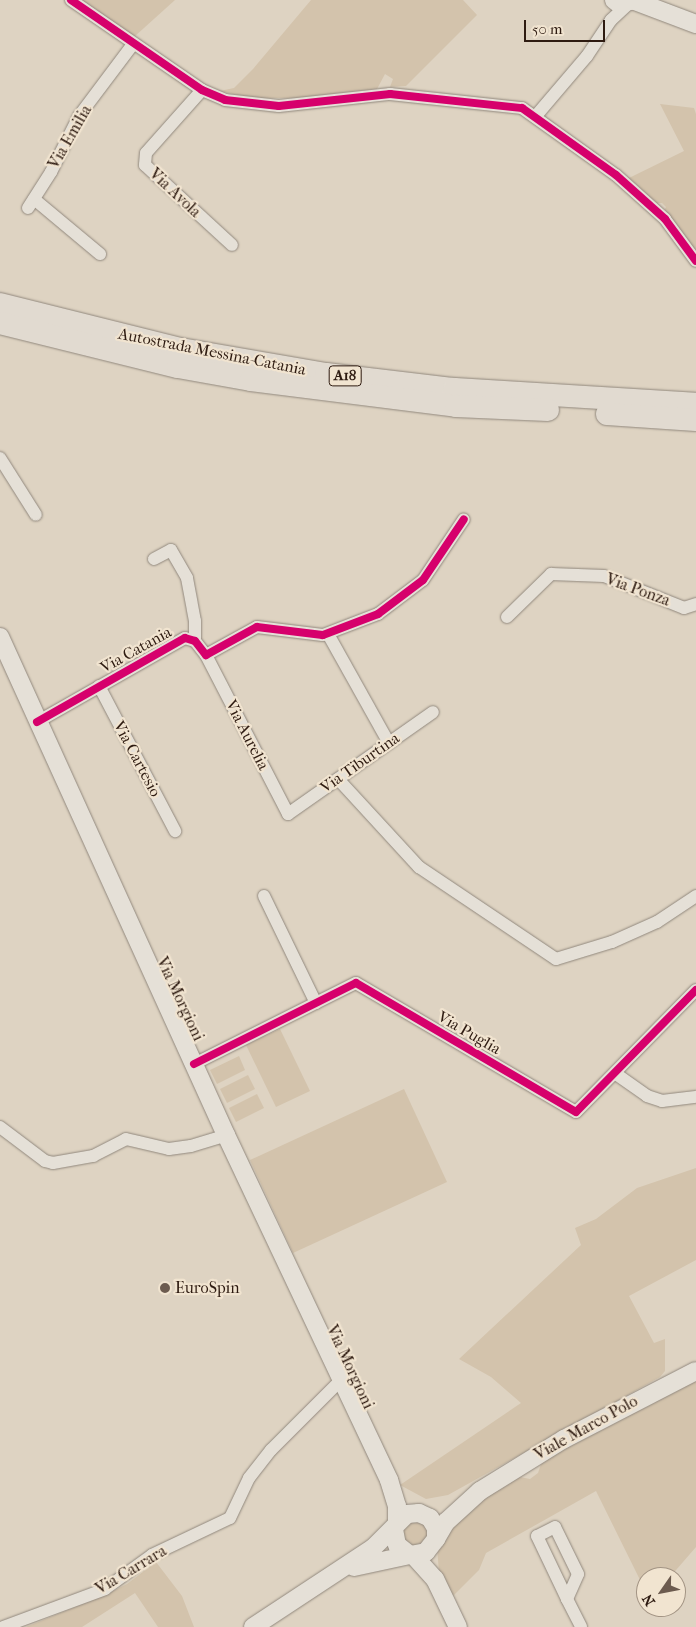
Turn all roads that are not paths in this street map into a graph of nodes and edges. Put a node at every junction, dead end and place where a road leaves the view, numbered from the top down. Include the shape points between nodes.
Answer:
1 (71, 0) edge
2 (610, 0) edge
3 (629, 0) edge
4 (661, 0) edge
5 (689, 20) edge
6 (600, 33) junction
7 (133, 44) junction
8 (202, 90) junction
9 (535, 117) junction
10 (232, 245) dead end
11 (100, 254) dead end
12 (696, 261) edge
13 (0, 304) edge
14 (0, 323) edge
15 (378, 397) junction
16 (696, 404) edge
17 (696, 412) edge
18 (696, 420) edge
19 (0, 458) edge
20 (36, 515) dead end
21 (464, 519) dead end
22 (154, 559) dead end
23 (696, 604) edge
24 (507, 617) dead end
25 (328, 634) junction
26 (0, 637) edge
27 (195, 641) junction
28 (206, 655) junction
29 (100, 686) junction
30 (433, 712) dead end
31 (37, 722) junction
32 (389, 743) junction
33 (338, 779) junction
34 (288, 814) joint
35 (175, 832) dead end
36 (264, 896) dead end
37 (696, 896) edge
38 (696, 990) edge
39 (316, 1003) junction
40 (194, 1064) junction
41 (616, 1074) junction
42 (696, 1097) edge
43 (0, 1128) edge
44 (226, 1135) junction
45 (696, 1371) edge
46 (341, 1380) junction
47 (389, 1480) junction
48 (480, 1491) junction
49 (421, 1513) junction
50 (396, 1525) junction
51 (434, 1543) junction
52 (412, 1555) junction
53 (436, 1579) junction
54 (327, 1580) junction
55 (567, 1599) junction
56 (3, 1627) edge
57 (253, 1627) edge
58 (458, 1627) edge
59 (581, 1627) edge

1 - 7 street
2 - 6 street
3 - 5 main road
3 - 6 street
4 - 5 main road
6 - 9 street via 587,56
7 - 8 street
7 - 11 street, Via Emilia via 79,116 31,203
8 - 9 street via 225,100 279,106 390,94 522,108
8 - 10 street, Via Avola via 146,153 145,164
9 - 12 street via 616,176 665,219
13 - 16 highway, Autostrada Messina-Catania / A18 via 181,349 326,374 454,389
14 - 15 highway, Autostrada Messina-Catania / A18 via 178,367 316,391
15 - 17 highway
15 - 18 highway, Autostrada Messina-Catania / A18 via 456,406
19 - 20 street
21 - 25 street via 423,580 378,614
22 - 27 street via 171,550 187,578 195,621
23 - 24 street, Via Ponza via 684,608 604,576 551,574
25 - 28 street via 257,627
25 - 32 street
26 - 31 main road, Via Morgioni
27 - 28 street, Via Catania
27 - 29 street, Via Catania via 185,638
28 - 34 street, Via Aurelia
29 - 31 street, Via Catania
29 - 35 street, Via Cartesio
30 - 32 street, Via Tiburtina
31 - 40 main road, Via Morgioni
32 - 33 street, Via Tiburtina
33 - 34 street, Via Tiburtina
33 - 37 street via 419,867 556,959 612,942 658,922
36 - 39 street
38 - 41 street, Via Puglia
39 - 40 street, Via Puglia
39 - 41 street, Via Puglia via 356,983 576,1112
40 - 44 main road, Via Morgioni
41 - 42 street via 647,1096 662,1101
43 - 44 street via 45,1161 54,1163 93,1156 126,1139 169,1149
44 - 46 main road, Via Morgioni
45 - 48 main road, Viale Marco Polo via 564,1439
46 - 47 main road, Via Morgioni
46 - 56 street, Via Carrara via 271,1450 250,1478 230,1518 152,1555 105,1589
47 - 49 main road
47 - 50 main road via 398,1506
48 - 49 main road
48 - 51 main road via 446,1522
49 - 50 main road via 407,1514
49 - 51 main road via 434,1524
50 - 52 main road via 397,1545
50 - 54 main road
51 - 52 main road
51 - 53 main road
52 - 53 main road
52 - 54 main road via 358,1565
53 - 58 main road
54 - 57 main road
55 - 55 street via 537,1536 555,1527 578,1574
55 - 59 street

